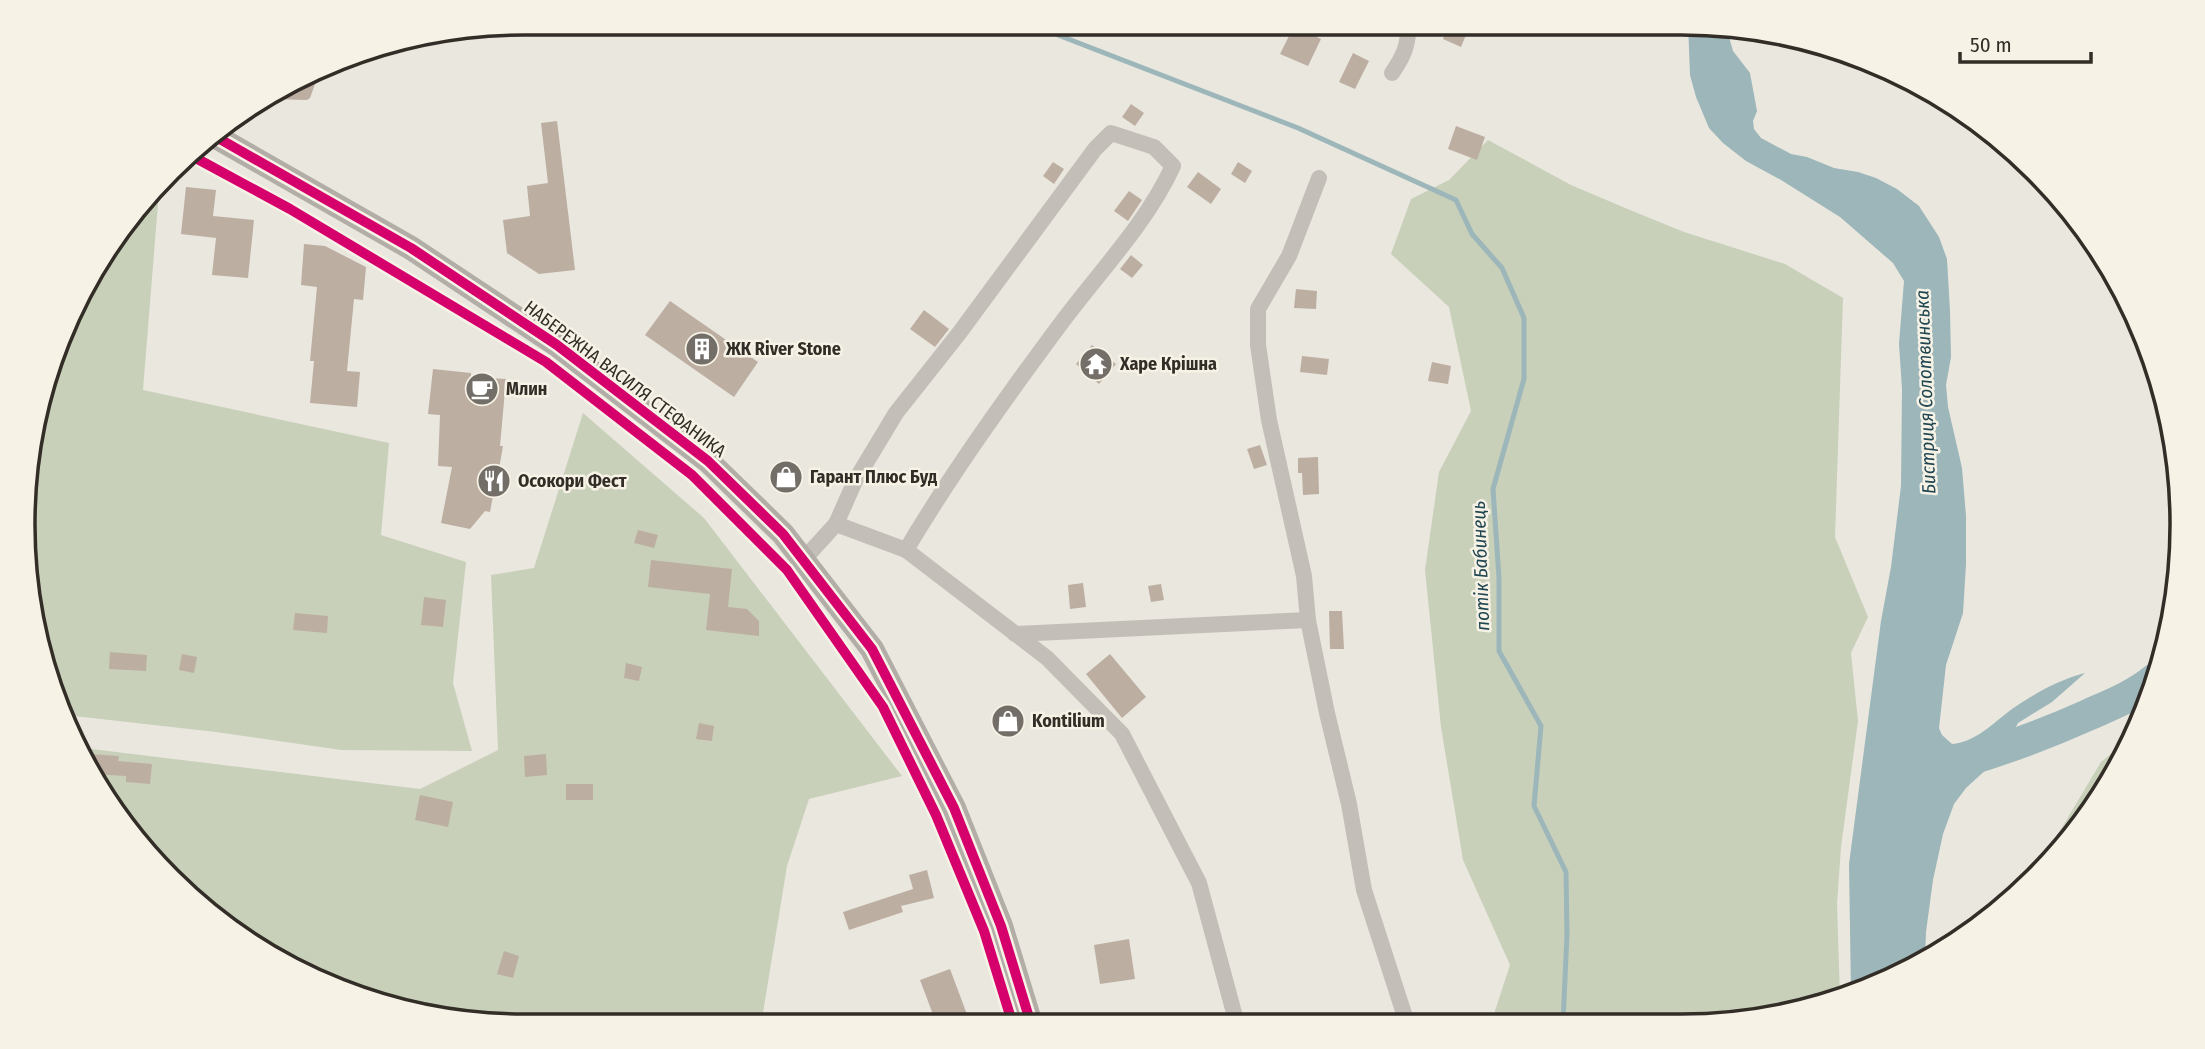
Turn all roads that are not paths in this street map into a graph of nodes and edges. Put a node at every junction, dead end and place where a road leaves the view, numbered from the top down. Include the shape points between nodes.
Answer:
1 (1409, 35) edge
2 (1392, 73) dead end
3 (222, 140) edge
4 (1319, 178) dead end
5 (836, 524) junction
6 (906, 550) junction
7 (804, 559) junction
8 (1308, 620) junction
9 (1015, 634) junction
10 (1028, 1014) edge
11 (1234, 1014) edge
12 (1404, 1014) edge

1 - 2 street via 1404,56
3 - 7 main road, НАБЕРЕЖНА ВАСИЛЯ СТЕФАНИКА via 411,248 556,345 708,461
4 - 8 street via 1289,256 1258,309 1258,345 1269,420 1304,576
5 - 6 street
5 - 6 street via 855,481 896,413 1095,149 1111,133 1154,147 1173,166 1164,185 938,497
5 - 7 street
6 - 9 street
7 - 10 main road, НАБЕРЕЖНА ВАСИЛЯ СТЕФАНИКА via 872,649 954,808 1001,926
8 - 9 street
8 - 12 street via 1364,890
9 - 11 street via 1047,658 1122,734 1199,883

